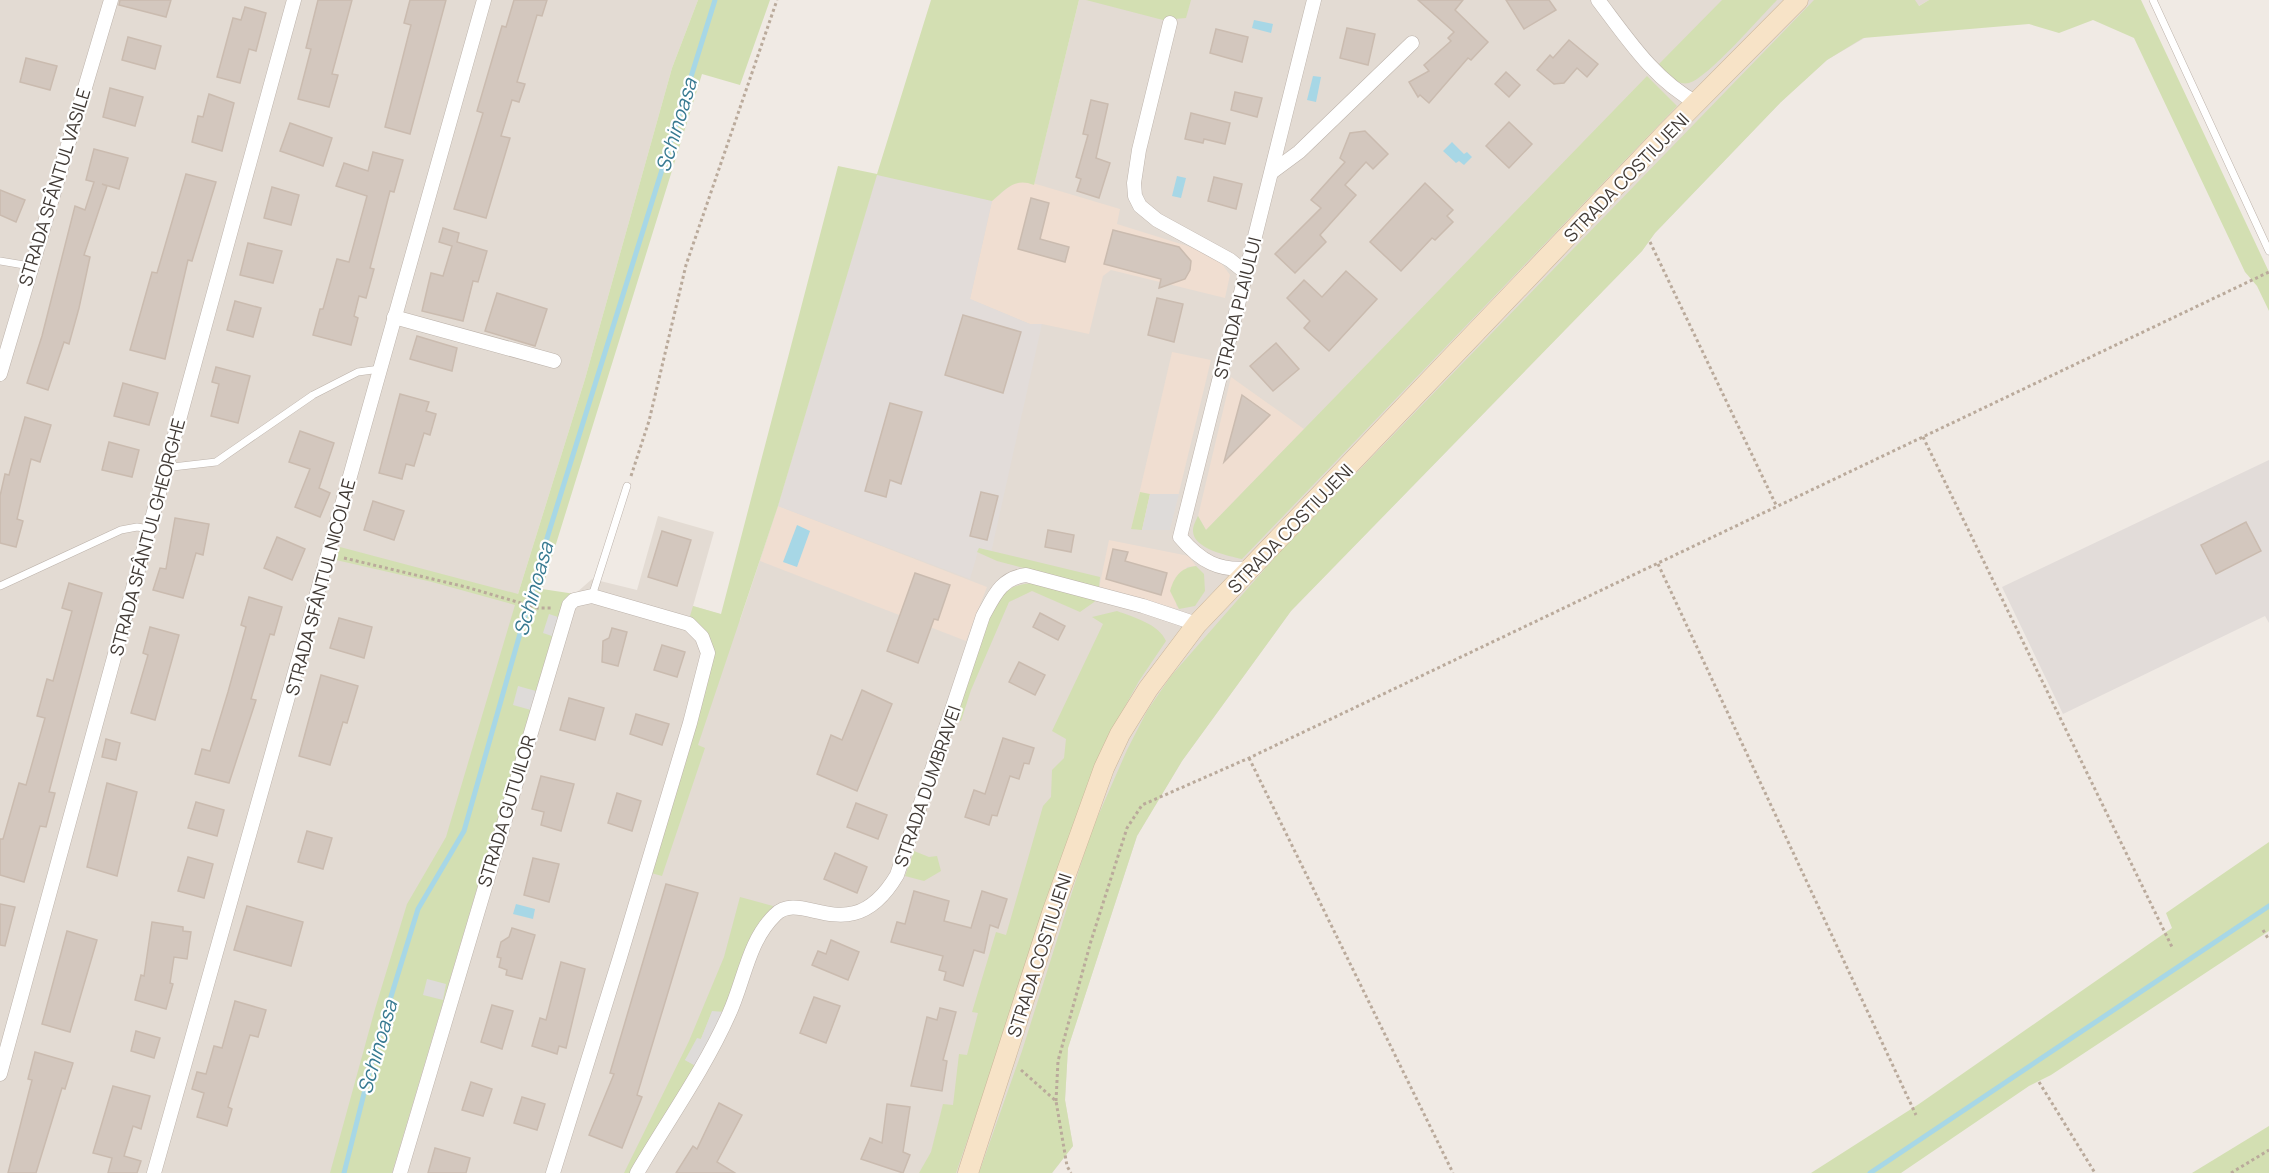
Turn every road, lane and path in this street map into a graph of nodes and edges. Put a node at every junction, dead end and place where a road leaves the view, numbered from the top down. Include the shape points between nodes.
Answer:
1 (111, 0) edge
2 (294, 0) edge
3 (484, 0) edge
4 (777, 0) edge
5 (1314, 0) edge
6 (1598, 0) edge
7 (1798, 0) edge
8 (2153, 0) edge
9 (1170, 23) dead end
10 (1412, 43) dead end
11 (1697, 103) junction
12 (1272, 172) junction
13 (1650, 242) dead end
14 (2269, 251) edge
15 (0, 261) edge
16 (30, 266) junction
17 (1245, 272) junction
18 (2269, 272) edge
19 (394, 317) junction
20 (554, 361) dead end
21 (380, 369) junction
22 (0, 374) edge
23 (1923, 437) junction
24 (164, 468) junction
25 (627, 486) joint
26 (1777, 507) junction
27 (150, 529) junction
28 (330, 555) junction
29 (1658, 564) junction
30 (1251, 568) junction
31 (0, 586) edge
32 (592, 596) junction
33 (538, 608) dead end
34 (1197, 624) junction
35 (1249, 758) junction
36 (2263, 930) dead end
37 (2269, 940) edge
38 (2172, 947) dead end
39 (1006, 1057) junction
40 (0, 1074) edge
41 (2039, 1082) dead end
42 (1056, 1101) junction
43 (1916, 1115) dead end
44 (2269, 1150) edge
45 (154, 1173) edge
46 (400, 1173) edge
47 (553, 1173) edge
48 (637, 1173) edge
49 (968, 1173) edge
50 (1071, 1173) edge
51 (1453, 1173) edge
52 (2096, 1173) edge
53 (2231, 1173) edge

1 - 16 street, STRADA SFÂNTUL VASILE
2 - 24 street, STRADA SFÂNTUL GHEORGHE
3 - 19 street, STRADA SFÂNTUL NICOLAE
4 - 25 path via 686,266 649,421
5 - 12 street, STRADA PLAIULUI
6 - 11 street via 1662,79 1677,93
7 - 11 street, STRADA COSTIUJENI
8 - 14 lane
9 - 17 street via 1139,150 1135,196 1140,206 1157,220
10 - 12 street via 1299,152
11 - 30 street, STRADA COSTIUJENI
12 - 17 street, STRADA PLAIULUI
13 - 26 path
15 - 16 lane
16 - 22 street, STRADA SFÂNTUL VASILE
17 - 30 street, STRADA PLAIULUI via 1180,537 1211,565 1237,570
18 - 23 path
19 - 20 street
19 - 21 street, STRADA SFÂNTUL NICOLAE
21 - 24 lane via 358,372 314,395 216,462
21 - 28 street, STRADA SFÂNTUL NICOLAE
23 - 26 path
23 - 38 path
24 - 27 street, STRADA SFÂNTUL GHEORGHE
25 - 32 lane
26 - 29 path
27 - 31 lane via 120,530
27 - 40 street, STRADA SFÂNTUL GHEORGHE
28 - 33 path via 466,586
28 - 45 street, STRADA SFÂNTUL NICOLAE
29 - 35 path
29 - 43 path
30 - 34 street, STRADA COSTIUJENI
32 - 46 street, STRADA GUTUILOR via 569,605
32 - 47 street via 689,624 702,636 708,653
34 - 39 street, STRADA COSTIUJENI via 1148,689 1104,768
34 - 48 street, STRADA DUMBRAVEI via 1026,575 1014,576 1004,583 983,616 897,875 876,902 857,914 838,917 789,908 776,913 749,958 730,1013 706,1059
35 - 42 path via 1142,805 1128,828 1058,1061
35 - 51 path
36 - 37 path
39 - 42 path
39 - 49 street, STRADA COSTIUJENI
41 - 52 path
42 - 50 path via 1066,1166
44 - 53 path

